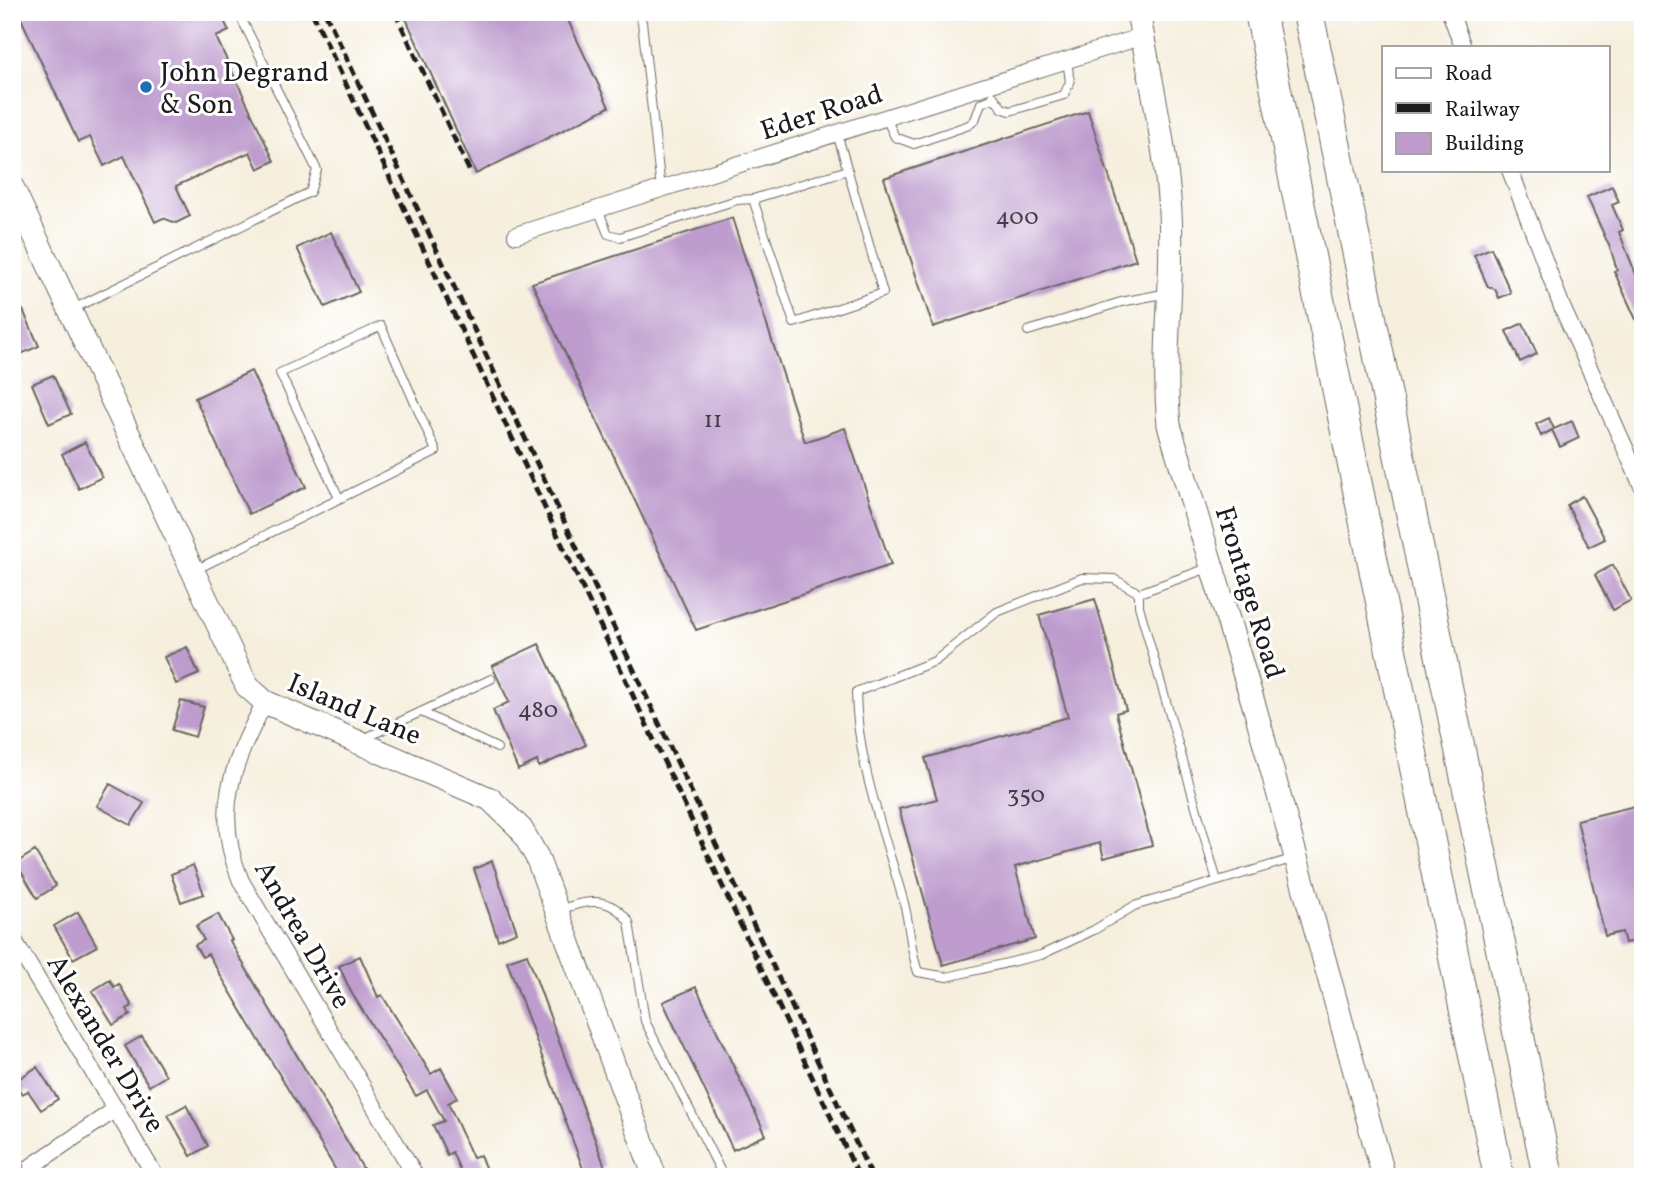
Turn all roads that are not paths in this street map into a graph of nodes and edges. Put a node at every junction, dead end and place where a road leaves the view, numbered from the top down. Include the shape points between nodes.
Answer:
1 (238, 12) edge
2 (637, 12) edge
3 (1138, 12) edge
4 (1260, 12) edge
5 (1308, 12) edge
6 (1450, 12) edge
7 (1143, 37) junction
8 (1463, 46) edge
9 (1067, 60) junction
10 (991, 92) junction
11 (887, 118) junction
12 (837, 133) junction
13 (848, 170) junction
14 (1511, 172) edge
15 (12, 187) edge
16 (661, 190) junction
17 (753, 199) junction
18 (598, 209) junction
19 (516, 236) dead end
20 (1168, 293) junction
21 (70, 310) junction
22 (1028, 331) dead end
23 (1643, 488) edge
24 (339, 498) junction
25 (1212, 566) junction
26 (192, 572) junction
27 (1139, 593) junction
28 (491, 679) dead end
29 (265, 702) junction
30 (421, 712) junction
31 (358, 741) junction
32 (497, 748) dead end
33 (1295, 858) junction
34 (1217, 881) junction
35 (557, 911) junction
36 (12, 937) edge
37 (116, 1109) junction
38 (721, 1171) dead end
39 (35, 1177) edge
40 (156, 1177) edge
41 (416, 1177) edge
42 (654, 1177) edge
43 (1384, 1177) edge
44 (1499, 1177) edge
45 (1548, 1177) edge

1 - 21 lane via 317,170 310,192
2 - 16 lane via 642,22
3 - 7 street, Frontage Road
4 - 44 highway
5 - 45 highway
6 - 8 street
7 - 9 street, Eder Road
7 - 20 street, Frontage Road via 1170,211
9 - 10 street, Eder Road
9 - 10 lane via 1070,82 1064,95 1010,111 1002,108
10 - 11 street, Eder Road
10 - 11 lane via 969,125 914,144 895,137
11 - 12 street, Eder Road
12 - 13 lane
12 - 16 street, Eder Road
13 - 17 lane
13 - 17 lane via 883,293 814,318 794,323
14 - 23 street via 1562,307
15 - 21 street, Island Lane
16 - 18 street, Eder Road
17 - 18 lane via 620,237 608,234
18 - 19 street, Eder Road
20 - 22 lane via 1121,302
20 - 25 street, Frontage Road via 1169,425
21 - 26 street, Island Lane
24 - 24 lane via 436,451 381,326 280,373
24 - 26 lane
25 - 27 lane
25 - 33 street, Frontage Road
26 - 29 street, Island Lane via 239,674
27 - 34 lane
27 - 34 lane via 1114,579 1082,578 997,612 935,662 856,692 856,717 906,913 909,945 918,972 947,977 1041,955 1134,906
28 - 30 lane
29 - 31 street, Island Lane
29 - 41 street, Andrea Drive via 246,739 226,798 232,860
30 - 31 lane
30 - 32 lane
31 - 35 street, Island Lane via 500,807 522,829
33 - 34 lane
33 - 43 street, Frontage Road
35 - 38 lane via 591,900 612,906 629,922 645,1021
35 - 42 street, Island Lane
36 - 37 street, Alexander Drive
37 - 39 street via 32,1166
37 - 40 street, Alexander Drive

